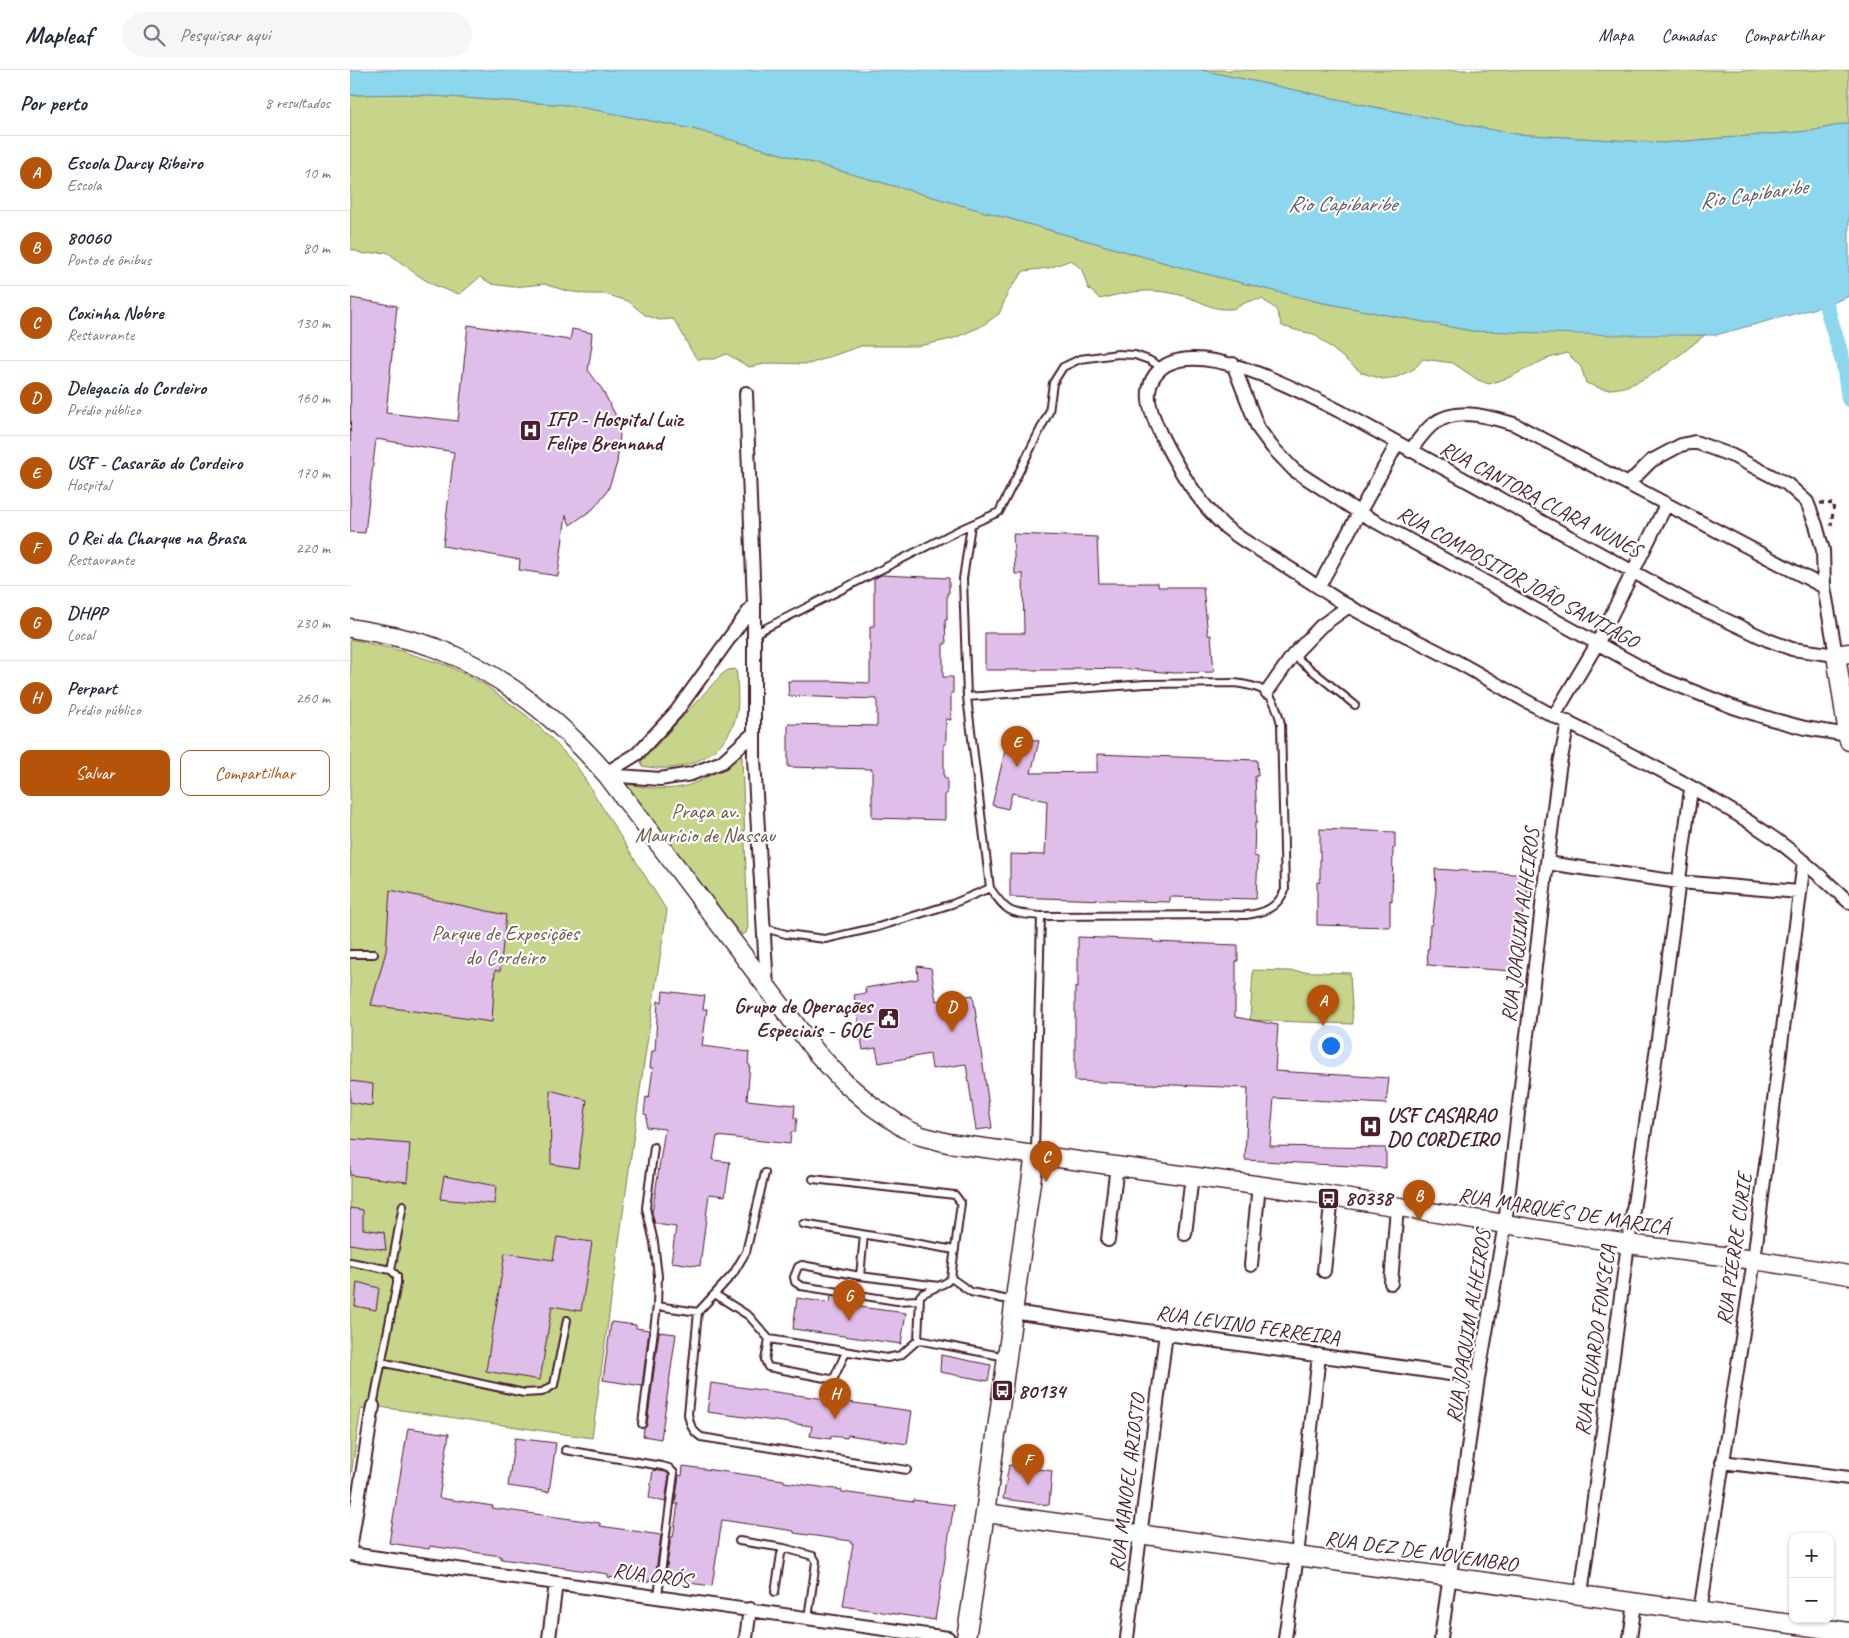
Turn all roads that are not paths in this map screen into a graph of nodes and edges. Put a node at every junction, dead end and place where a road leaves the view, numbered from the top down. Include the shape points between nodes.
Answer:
1 (1233, 364) junction
2 (1160, 367) junction
3 (746, 393) dead end
4 (1397, 444) junction
5 (1410, 451) junction
6 (1628, 483) junction
7 (1666, 505) junction
8 (1360, 513) junction
9 (971, 524) junction
10 (1633, 572) junction
11 (1319, 586) junction
12 (1824, 587) junction
13 (754, 604) junction
14 (1350, 606) junction
15 (350, 628) edge
16 (754, 634) junction
17 (1597, 644) junction
18 (1842, 654) edge
19 (1293, 655) junction
20 (1267, 692) junction
21 (967, 697) junction
22 (1356, 705) dead end
23 (1554, 716) junction
24 (1568, 722) junction
25 (754, 732) junction
26 (1849, 738) edge
27 (607, 774) junction
28 (1692, 788) junction
29 (1804, 862) junction
30 (1547, 863) junction
31 (1679, 882) junction
32 (990, 888) junction
33 (1799, 892) junction
34 (1849, 902) edge
35 (1041, 916) junction
36 (764, 928) junction
37 (350, 954) edge
38 (374, 954) dead end
39 (767, 988) junction
40 (654, 1147) dead end
41 (1035, 1154) junction
42 (1117, 1165) junction
43 (765, 1173) dead end
44 (1192, 1176) junction
45 (813, 1179) dead end
46 (1259, 1185) junction
47 (1332, 1196) junction
48 (403, 1205) dead end
49 (1397, 1207) junction
50 (803, 1224) dead end
51 (1505, 1224) junction
52 (1185, 1234) dead end
53 (864, 1235) junction
54 (1108, 1240) dead end
55 (1628, 1244) junction
56 (955, 1250) junction
57 (1754, 1260) junction
58 (350, 1262) edge
59 (1251, 1266) dead end
60 (391, 1270) junction
61 (1324, 1271) dead end
62 (1849, 1274) edge
63 (860, 1276) junction
64 (951, 1278) junction
65 (1391, 1283) dead end
66 (939, 1286) junction
67 (716, 1295) junction
68 (919, 1300) junction
69 (657, 1306) junction
70 (1013, 1306) junction
71 (698, 1312) junction
72 (567, 1320) dead end
73 (1166, 1333) junction
74 (769, 1339) junction
75 (918, 1340) junction
76 (846, 1352) junction
77 (1319, 1355) junction
78 (1006, 1357) junction
79 (381, 1362) junction
80 (1478, 1378) junction
81 (373, 1406) joint
82 (642, 1424) dead end
83 (565, 1450) dead end
84 (1722, 1462) junction
85 (907, 1470) dead end
86 (1849, 1478) edge
87 (986, 1513) junction
88 (1141, 1534) junction
89 (739, 1541) dead end
90 (784, 1548) junction
91 (350, 1550) edge
92 (350, 1554) edge
93 (1297, 1556) junction
94 (1449, 1577) junction
95 (556, 1583) junction
96 (775, 1592) dead end
97 (1581, 1595) junction
98 (658, 1596) junction
99 (1635, 1603) junction
100 (750, 1609) junction
101 (1700, 1612) junction
102 (808, 1618) junction
103 (1849, 1632) edge
104 (549, 1638) edge
105 (746, 1638) edge
106 (948, 1638) edge
107 (966, 1638) edge
108 (1127, 1638) edge
109 (1285, 1638) edge
110 (1441, 1638) edge
111 (1630, 1638) edge

1 - 2 street, RUA CANTORA CLARA NUNES via 1192,358
1 - 4 street, RUA CANTORA CLARA NUNES via 1301,392
1 - 8 street, RUA COMPOSITOR JOÃO SANTIAGO via 1258,428 1272,447 1294,470
2 - 9 lane via 1135,355 1118,354 1080,359 1063,367 1053,383 1049,412 999,512
2 - 11 street via 1150,382 1148,396 1175,465 1223,525
3 - 13 street
4 - 5 street, RUA CANTORA CLARA NUNES
4 - 8 street
5 - 6 street via 1434,424 1467,414 1514,424
5 - 10 street, RUA CANTORA CLARA NUNES
6 - 7 street
6 - 12 street via 1651,461 1681,445 1695,442 1759,468 1787,484 1807,502 1823,550
7 - 10 street
7 - 12 street
8 - 11 street
8 - 17 street, RUA COMPOSITOR JOÃO SANTIAGO
9 - 16 lane
9 - 21 lane via 964,579
10 - 17 street
10 - 18 street, RUA CANTORA CLARA NUNES via 1768,640 1792,649
11 - 14 street
12 - 18 street
13 - 16 street
13 - 27 street via 676,712 637,754
14 - 19 street via 1321,626
14 - 23 street
15 - 27 main road, RUA MARQUÊS DE MARICÁ via 436,648 485,671 547,713
16 - 25 street
17 - 23 street
17 - 26 street, RUA COMPOSITOR JOÃO SANTIAGO via 1662,679 1733,707
18 - 26 main road
19 - 20 street
19 - 22 lane
20 - 21 lane via 1235,683 1146,684
20 - 35 lane via 1276,704 1281,724 1285,890 1274,907 1260,914 1246,915
21 - 32 lane
23 - 24 street
24 - 28 street
24 - 30 street, RUA JOAQUIM ALHEIROS
25 - 27 street via 722,762 691,774 660,779
25 - 36 street
27 - 39 main road, RUA MARQUÊS DE MARICÁ
28 - 29 street via 1775,838
28 - 31 street, RUA EDUARDO FONSECA
29 - 33 street, RUA PIERRE CURIE
29 - 34 street
30 - 31 street
30 - 51 street, RUA JOAQUIM ALHEIROS
31 - 33 street
31 - 55 street, RUA EDUARDO FONSECA
32 - 35 lane via 1002,906 1012,913
32 - 36 lane via 888,924 825,939
33 - 57 street, RUA PIERRE CURIE
35 - 41 lane
36 - 39 street
37 - 38 lane
39 - 41 main road, RUA MARQUÊS DE MARICÁ via 816,1052 843,1081 904,1128 948,1143
40 - 69 lane via 646,1208 658,1276
41 - 42 main road, RUA MARQUÊS DE MARICÁ
41 - 70 main road
42 - 44 main road, RUA MARQUÊS DE MARICÁ
42 - 54 street
43 - 67 lane via 746,1252
44 - 46 main road, RUA MARQUÊS DE MARICÁ
44 - 52 street
45 - 56 lane via 955,1195 960,1203
46 - 47 main road, RUA MARQUÊS DE MARICÁ
46 - 59 street
47 - 49 main road, RUA MARQUÊS DE MARICÁ
47 - 61 street
48 - 60 lane
49 - 51 main road, RUA MARQUÊS DE MARICÁ
49 - 65 street
50 - 53 lane
51 - 55 main road, RUA MARQUÊS DE MARICÁ
51 - 80 street, RUA JOAQUIM ALHEIROS
53 - 56 lane
53 - 63 lane
55 - 57 main road, RUA MARQUÊS DE MARICÁ
55 - 97 street, RUA EDUARDO FONSECA
56 - 64 lane
57 - 62 main road, RUA MARQUÊS DE MARICÁ
57 - 84 street, RUA PIERRE CURIE
58 - 60 lane
60 - 79 lane via 397,1283
63 - 66 lane
63 - 68 lane via 802,1265 794,1277 801,1286 897,1301
64 - 66 lane
64 - 70 lane via 971,1292
66 - 68 lane via 922,1294
67 - 71 lane
67 - 74 lane via 750,1316
68 - 75 lane
69 - 71 lane
69 - 82 lane
70 - 73 street, RUA LEVINO FERREIRA
70 - 78 main road
71 - 85 lane via 688,1414 694,1432 701,1437
72 - 79 lane via 554,1385 542,1392 524,1393
73 - 77 street, RUA LEVINO FERREIRA
73 - 88 street, RUA MANOEL ARIOSTO
74 - 76 lane
74 - 76 lane via 765,1360 768,1367 830,1379 834,1378
75 - 76 lane via 901,1355 887,1358
75 - 78 lane
77 - 80 street, RUA LEVINO FERREIRA
77 - 93 street
78 - 87 main road
79 - 81 lane
80 - 94 street, RUA JOAQUIM ALHEIROS
81 - 91 street
83 - 98 lane via 662,1466 674,1473
84 - 86 street
84 - 101 street, RUA PIERRE CURIE
87 - 88 main road, RUA DEZ DE NOVEMBRO
87 - 107 main road
88 - 93 main road, RUA DEZ DE NOVEMBRO
88 - 108 street, RUA MANOEL ARIOSTO
89 - 90 lane
90 - 96 lane
90 - 102 lane via 813,1556 816,1561
92 - 95 street, RUA ORÓS
93 - 94 main road, RUA DEZ DE NOVEMBRO
93 - 109 street
94 - 97 main road, RUA DEZ DE NOVEMBRO
94 - 110 street, RUA JOAQUIM ALHEIROS
95 - 98 street, RUA ORÓS
95 - 104 street
97 - 99 main road, RUA DEZ DE NOVEMBRO
98 - 100 street, RUA ORÓS
99 - 101 main road, RUA DEZ DE NOVEMBRO
99 - 111 street
100 - 102 street, RUA ORÓS
100 - 105 street
101 - 103 main road, RUA DEZ DE NOVEMBRO
102 - 106 street, RUA ORÓS

